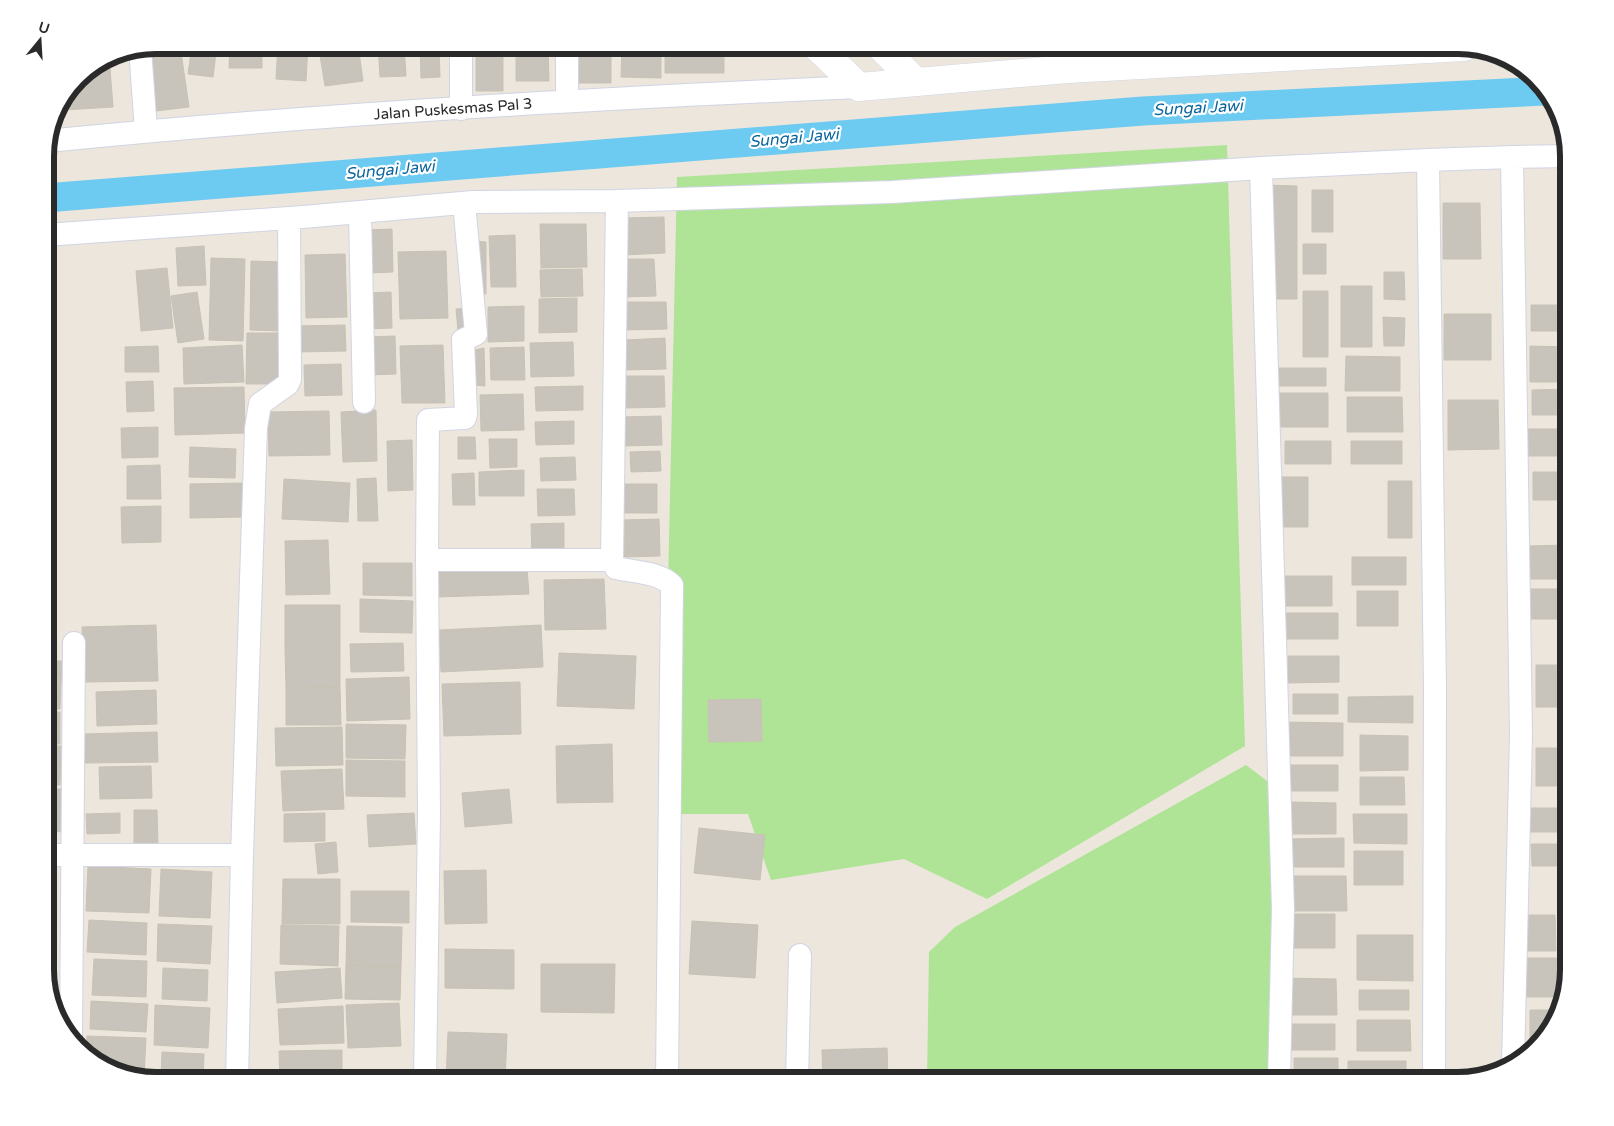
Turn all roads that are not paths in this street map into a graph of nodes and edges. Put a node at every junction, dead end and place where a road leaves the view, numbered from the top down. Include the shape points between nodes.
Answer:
1 (461, 54) edge
2 (567, 54) edge
3 (824, 54) edge
4 (889, 54) edge
5 (1168, 54) edge
6 (141, 55) edge
7 (1068, 57) edge
8 (915, 81) junction
9 (859, 87) junction
10 (567, 101) junction
11 (461, 109) junction
12 (146, 131) junction
13 (55, 140) edge
14 (1560, 156) edge
15 (1512, 157) junction
16 (1428, 160) junction
17 (1261, 168) junction
18 (617, 201) junction
19 (464, 203) junction
20 (360, 212) junction
21 (289, 218) junction
22 (54, 234) edge
23 (364, 402) dead end
24 (427, 560) junction
25 (612, 560) junction
26 (74, 643) dead end
27 (54, 855) edge
28 (242, 855) junction
29 (74, 856) junction
30 (800, 956) dead end
31 (71, 1027) edge
32 (1513, 1056) edge
33 (238, 1072) edge
34 (425, 1072) edge
35 (667, 1072) edge
36 (797, 1072) edge
37 (1279, 1072) edge
38 (1434, 1072) edge

1 - 11 street
2 - 10 street
3 - 9 street
4 - 8 street
5 - 7 street
6 - 12 street
7 - 8 street
8 - 9 street
9 - 10 street, Jalan Puskesmas Pal 3
10 - 11 street, Jalan Puskesmas Pal 3
11 - 12 street, Jalan Puskesmas Pal 3
12 - 13 street, Jalan Puskesmas Pal 3
14 - 15 street
15 - 16 street
15 - 32 street via 1521,735
16 - 17 street
16 - 38 street via 1435,688
17 - 18 street via 892,192
17 - 37 street via 1283,909
18 - 19 street
18 - 25 street
19 - 20 street
19 - 24 street via 476,334 464,340 465,418 428,420
20 - 21 street
20 - 23 street
21 - 22 street
21 - 28 street via 290,379 288,384 260,404 256,428
24 - 25 street
24 - 34 street via 429,814
25 - 35 street via 616,568 658,577 672,585
26 - 29 street
27 - 29 street
28 - 29 street
28 - 33 street
29 - 31 street
30 - 36 street

